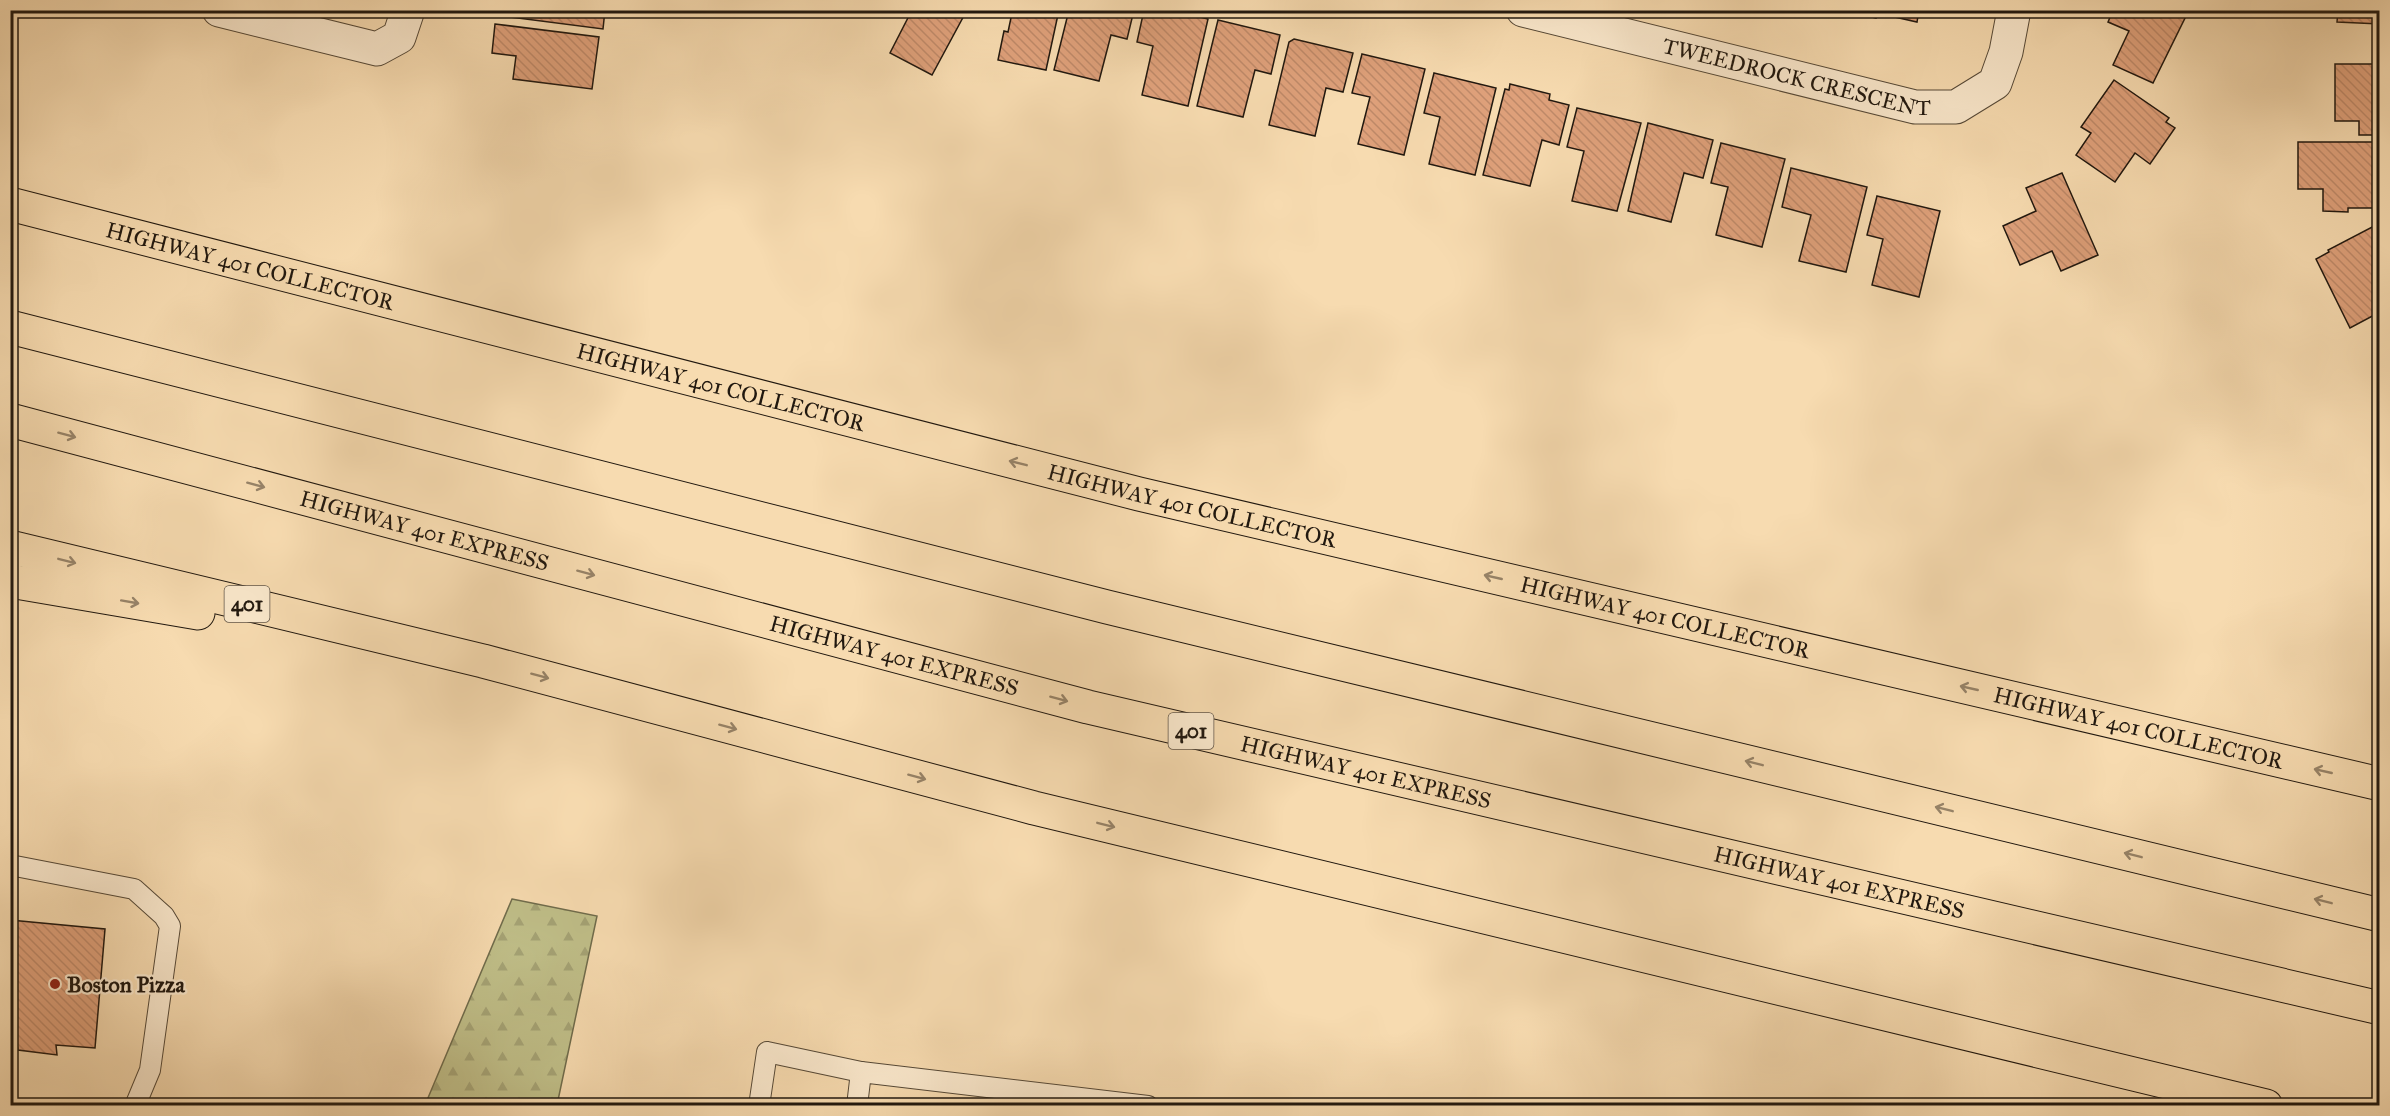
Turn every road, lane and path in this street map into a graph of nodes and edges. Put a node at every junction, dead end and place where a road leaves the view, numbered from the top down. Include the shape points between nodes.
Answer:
1 (219, 10) edge
2 (408, 10) edge
3 (1523, 10) edge
4 (2014, 10) edge
5 (10, 204) edge
6 (10, 327) edge
7 (10, 420) edge
8 (10, 547) edge
9 (10, 581) edge
10 (483, 661) junction
11 (2379, 784) edge
12 (10, 865) edge
13 (2379, 915) edge
14 (2379, 1008) edge
15 (861, 1072) junction
16 (135, 1106) edge
17 (759, 1106) edge
18 (857, 1106) edge
19 (1148, 1106) edge
20 (2266, 1106) edge

1 - 2 street via 377,49 399,37
3 - 4 street, TWEEDROCK CRESCENT via 1915,106 1956,107 1995,83
11 -> 5 highway, HIGHWAY 401 COLLECTOR via 1138,494
13 -> 6 highway via 1107,607
7 -> 14 highway, HIGHWAY 401 EXPRESS / 401 via 1088,707
8 -> 10 highway, 401
9 -> 10 highway
10 -> 20 highway, 401 via 1034,808
12 - 16 lane via 134,889 170,926 150,1070
15 - 17 lane via 767,1052
15 - 18 lane
15 - 19 lane

